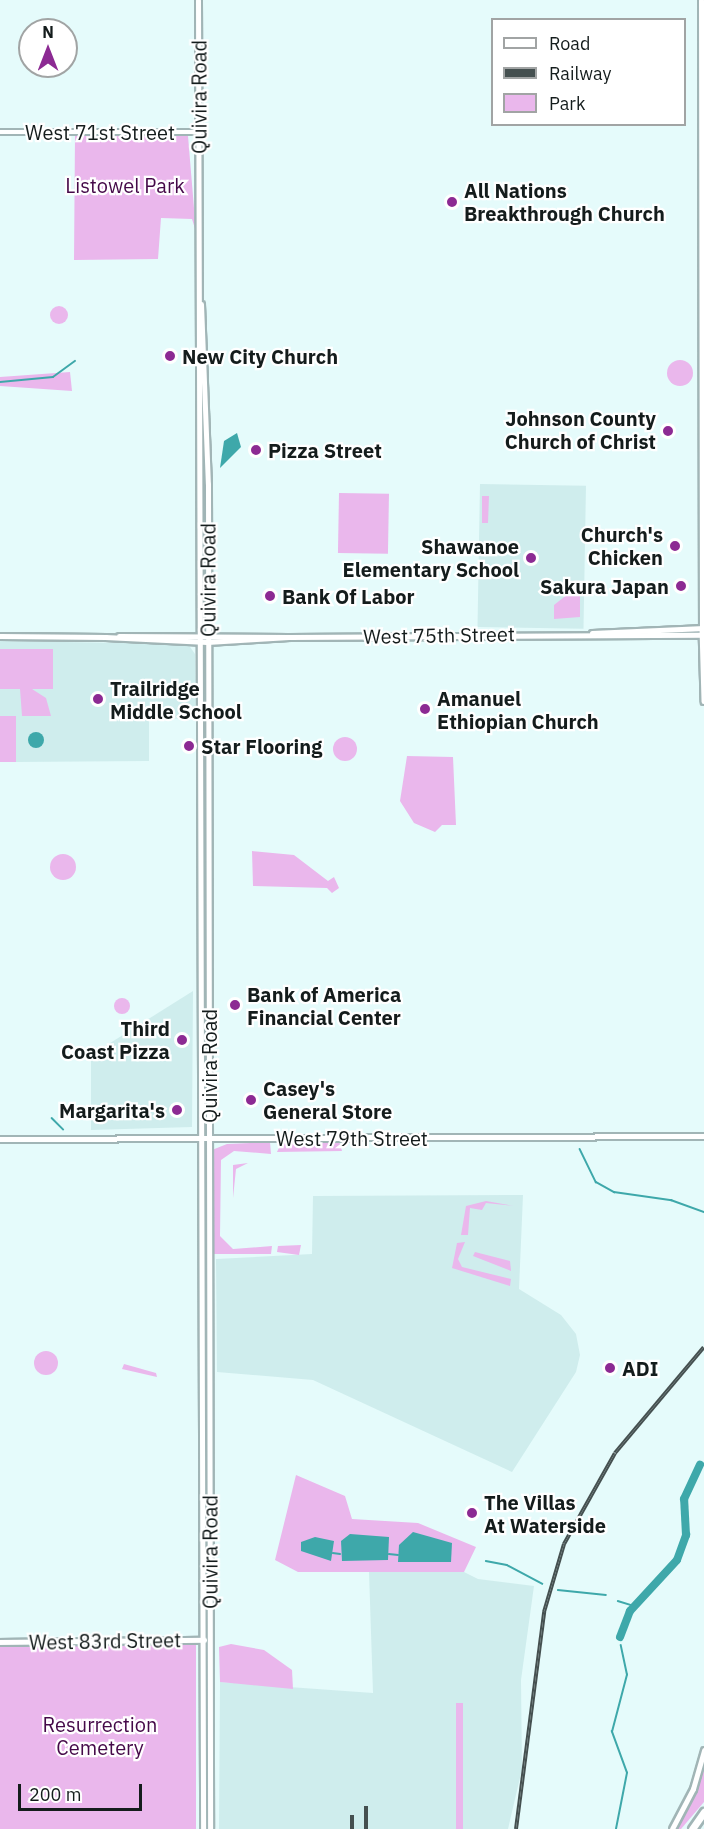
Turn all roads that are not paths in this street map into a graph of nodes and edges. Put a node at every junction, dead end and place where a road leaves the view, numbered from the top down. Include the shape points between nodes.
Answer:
1 (198, 0) edge
2 (702, 0) edge
3 (0, 132) edge
4 (199, 132) junction
5 (201, 303) junction
6 (200, 392) junction
7 (207, 392) junction
8 (704, 542) edge
9 (200, 564) junction
10 (207, 564) junction
11 (703, 628) edge
12 (590, 633) junction
13 (199, 634) junction
14 (207, 634) junction
15 (703, 635) edge
16 (0, 636) edge
17 (105, 637) junction
18 (289, 637) junction
19 (199, 642) junction
20 (207, 642) junction
21 (704, 701) edge
22 (704, 1136) edge
23 (0, 1138) edge
24 (201, 1138) junction
25 (209, 1138) junction
26 (203, 1502) junction
27 (210, 1541) junction
28 (201, 1640) junction
29 (210, 1640) junction
30 (0, 1642) edge
31 (704, 1751) edge
32 (203, 1810) junction
33 (210, 1811) junction
34 (704, 1812) edge
35 (203, 1829) edge
36 (210, 1829) edge
37 (672, 1829) edge
38 (692, 1829) edge

1 - 4 main road, Quivira Road
2 - 8 main road
3 - 4 street, West 71st Street
4 - 5 main road, Quivira Road
5 - 6 main road, Quivira Road
5 - 7 main road, Quivira Road
6 - 7 main road
6 - 9 main road, Quivira Road
7 - 10 main road, Quivira Road
8 - 11 main road
9 - 10 main road
9 - 13 main road, Quivira Road
10 - 14 main road, Quivira Road
11 - 12 main road, West 75th Street
11 - 15 street
12 - 15 main road, West 75th Street
12 - 18 main road, West 75th Street
13 - 14 main road, West 75th Street
13 - 17 main road, West 75th Street
13 - 19 main road, Quivira Road
14 - 18 main road, West 75th Street
14 - 20 main road, Quivira Road
15 - 21 street
16 - 17 main road, West 75th Street
17 - 19 main road, West 75th Street
18 - 20 main road, West 75th Street
19 - 20 main road, West 75th Street
19 - 24 main road, Quivira Road
20 - 25 main road, Quivira Road
22 - 25 street, West 79th Street
23 - 24 street, West 79th Street
24 - 25 street, West 79th Street
24 - 26 main road, Quivira Road
25 - 27 main road, Quivira Road
26 - 27 main road
26 - 28 main road, Quivira Road
27 - 29 main road, Quivira Road
28 - 29 street, West 83rd Street
28 - 30 street, West 83rd Street
28 - 32 main road, Quivira Road
29 - 33 main road, Quivira Road
31 - 37 street via 693,1790
32 - 33 main road
32 - 35 main road, Quivira Road
33 - 36 main road, Quivira Road
34 - 38 highway

